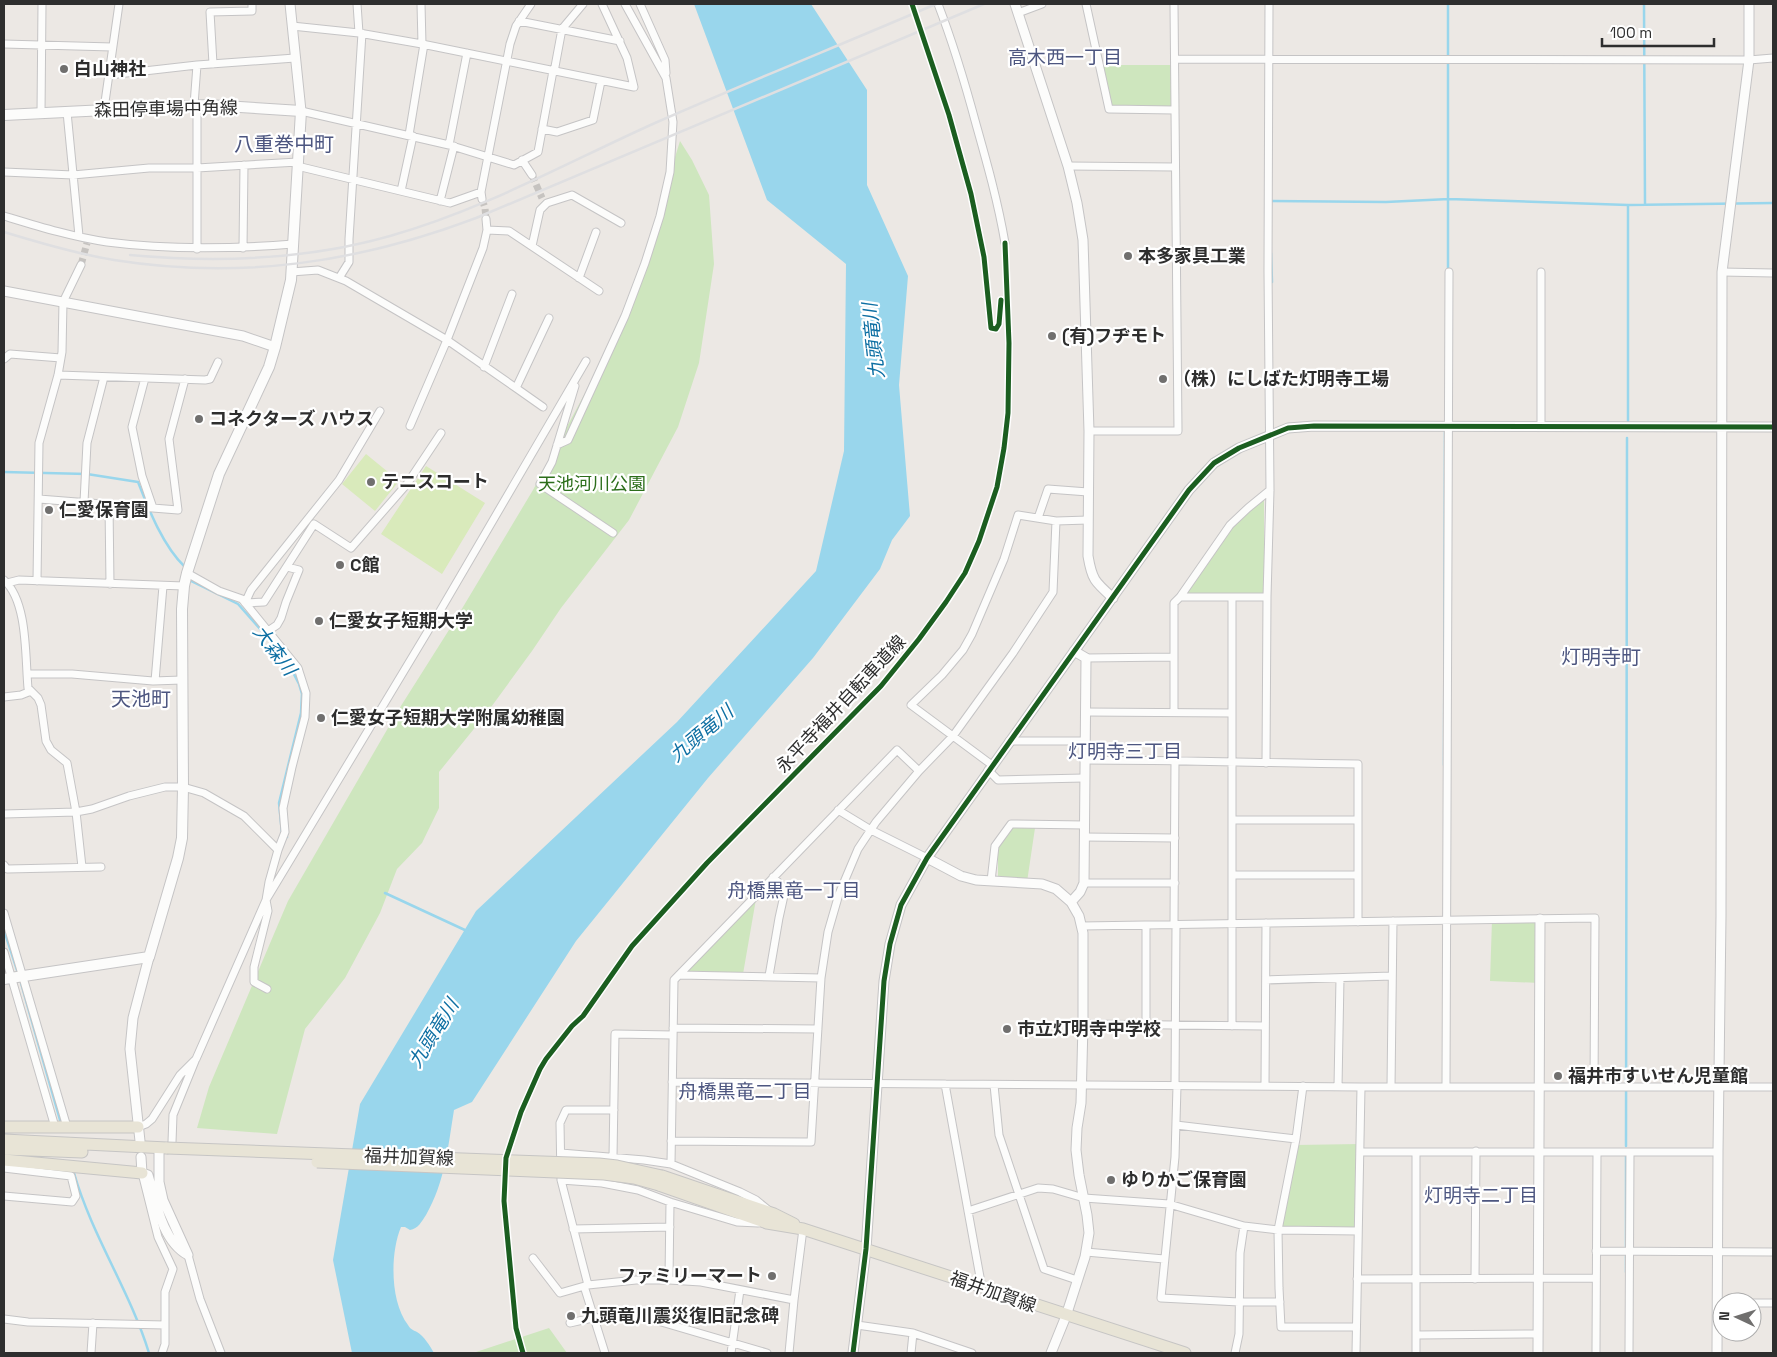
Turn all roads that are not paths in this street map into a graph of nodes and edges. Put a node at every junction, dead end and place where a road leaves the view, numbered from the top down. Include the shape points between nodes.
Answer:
1 (42, 4) edge
2 (119, 4) edge
3 (252, 4) edge
4 (290, 4) edge
5 (356, 4) edge
6 (421, 4) edge
7 (531, 4) edge
8 (583, 4) edge
9 (602, 4) edge
10 (625, 4) edge
11 (640, 4) edge
12 (938, 4) edge
13 (1042, 4) edge
14 (1086, 4) edge
15 (1174, 4) edge
16 (1269, 4) edge
17 (1749, 4) edge
18 (1017, 8) edge
19 (519, 22) junction
20 (292, 26) junction
21 (562, 30) junction
22 (361, 33) junction
23 (620, 41) junction
24 (4, 44) edge
25 (41, 44) junction
26 (423, 44) junction
27 (112, 47) junction
28 (467, 53) junction
29 (295, 58) junction
30 (1175, 58) junction
31 (1773, 58) edge
32 (1269, 59) junction
33 (1749, 60) junction
34 (506, 62) junction
35 (213, 64) junction
36 (196, 65) junction
37 (553, 72) junction
38 (108, 75) junction
39 (666, 78) junction
40 (601, 81) junction
41 (196, 105) junction
42 (104, 110) junction
43 (1174, 110) junction
44 (301, 111) junction
45 (67, 112) junction
46 (41, 113) junction
47 (4, 115) edge
48 (357, 123) junction
49 (542, 130) junction
50 (411, 135) junction
51 (452, 145) junction
52 (488, 156) junction
53 (522, 160) junction
54 (298, 164) junction
55 (244, 165) junction
56 (1068, 166) junction
57 (1176, 167) junction
58 (197, 168) junction
59 (4, 172) edge
60 (73, 175) junction
61 (532, 176) tunnel mouth
62 (353, 180) junction
63 (401, 191) junction
64 (440, 201) junction
65 (4, 216) edge
66 (486, 219) tunnel mouth
67 (621, 223) dead end
68 (487, 230) junction
69 (596, 232) dead end
70 (79, 236) junction
71 (1005, 243) dead end
72 (293, 244) junction
73 (532, 246) junction
74 (243, 248) junction
75 (197, 249) junction
76 (81, 265) tunnel mouth
77 (291, 272) junction
78 (1450, 272) dead end
79 (1541, 272) dead end
80 (1722, 272) junction
81 (1773, 273) edge
82 (339, 278) junction
83 (579, 278) junction
84 (4, 291) edge
85 (599, 291) dead end
86 (512, 294) dead end
87 (63, 302) junction
88 (549, 318) dead end
89 (447, 340) junction
90 (275, 347) junction
91 (61, 358) junction
92 (4, 359) edge
93 (586, 360) dead end
94 (218, 362) dead end
95 (484, 367) junction
96 (579, 373) junction
97 (58, 375) junction
98 (104, 376) junction
99 (145, 378) junction
100 (185, 379) junction
101 (516, 388) junction
102 (543, 407) dead end
103 (380, 411) dead end
104 (410, 426) dead end
105 (1449, 427) junction
106 (1541, 427) junction
107 (1722, 427) junction
108 (1773, 427) edge
109 (1089, 431) junction
110 (441, 433) dead end
111 (1269, 434) junction
112 (557, 445) junction
113 (1270, 490) junction
114 (1088, 492) junction
115 (39, 499) junction
116 (84, 502) junction
117 (109, 504) junction
118 (150, 508) junction
119 (1038, 518) junction
120 (1056, 520) junction
121 (1088, 520) junction
122 (612, 533) dead end
123 (287, 567) junction
124 (187, 573) junction
125 (37, 581) junction
126 (110, 584) junction
127 (6, 585) edge
128 (163, 586) junction
129 (184, 586) junction
130 (1180, 597) junction
131 (1232, 597) junction
132 (1267, 597) junction
133 (1113, 598) junction
134 (245, 603) junction
135 (268, 631) junction
136 (1074, 651) junction
137 (1174, 657) junction
138 (1086, 658) junction
139 (27, 674) junction
140 (182, 680) junction
141 (155, 681) junction
142 (31, 691) junction
143 (4, 697) edge
144 (1085, 712) junction
145 (1174, 712) junction
146 (1232, 713) junction
147 (953, 736) junction
148 (1009, 741) junction
149 (1085, 741) junction
150 (1084, 760) junction
151 (1175, 760) junction
152 (1232, 763) junction
153 (1266, 763) junction
154 (990, 768) junction
155 (919, 771) junction
156 (1084, 778) junction
157 (183, 787) junction
158 (838, 810) junction
159 (76, 812) junction
160 (4, 814) edge
161 (1233, 820) junction
162 (1358, 820) junction
163 (1084, 825) junction
164 (871, 830) junction
165 (1084, 837) junction
166 (1175, 838) junction
167 (278, 850) junction
168 (927, 858) junction
169 (4, 865) edge
170 (82, 867) junction
171 (101, 867) dead end
172 (1232, 875) junction
173 (1358, 875) junction
174 (773, 877) junction
175 (991, 881) junction
176 (1084, 883) junction
177 (1174, 883) junction
178 (266, 900) junction
179 (1071, 902) junction
180 (4, 914) edge
181 (1540, 919) junction
182 (1447, 920) junction
183 (1393, 921) junction
184 (1358, 922) junction
185 (1266, 923) junction
186 (1232, 924) junction
187 (1146, 925) junction
188 (1175, 925) junction
189 (1082, 926) junction
190 (4, 952) edge
191 (149, 957) junction
192 (679, 974) junction
193 (23, 976) junction
194 (769, 976) junction
195 (1392, 976) junction
196 (821, 978) junction
197 (1340, 978) junction
198 (8, 979) edge
199 (1266, 980) junction
200 (267, 989) dead end
201 (1083, 1024) junction
202 (1146, 1025) junction
203 (1175, 1025) junction
204 (1232, 1026) junction
205 (1265, 1026) junction
206 (818, 1029) junction
207 (673, 1032) junction
208 (196, 1058) junction
209 (672, 1082) junction
210 (814, 1082) junction
211 (877, 1083) junction
212 (944, 1084) junction
213 (994, 1085) junction
214 (1081, 1086) junction
215 (1176, 1086) junction
216 (1265, 1086) junction
217 (1303, 1086) junction
218 (1539, 1086) junction
219 (1338, 1087) junction
220 (1361, 1087) junction
221 (1392, 1087) junction
222 (1446, 1087) junction
223 (1594, 1087) junction
224 (1718, 1087) junction
225 (1773, 1087) edge
226 (614, 1110) junction
227 (1176, 1125) junction
228 (138, 1126) junction
229 (4, 1127) edge
230 (61, 1127) junction
231 (1296, 1139) junction
232 (4, 1140) edge
233 (140, 1141) dead end
234 (671, 1142) junction
235 (4, 1149) edge
236 (164, 1149) junction
237 (1539, 1151) junction
238 (1360, 1152) junction
239 (1416, 1152) junction
240 (1476, 1152) junction
241 (1596, 1152) junction
242 (1630, 1152) junction
243 (1718, 1152) junction
244 (561, 1153) junction
245 (141, 1157) dead end
246 (614, 1157) junction
247 (4, 1160) edge
248 (671, 1164) junction
249 (4, 1168) edge
250 (142, 1173) junction
251 (561, 1180) junction
252 (1020, 1194) junction
253 (4, 1196) edge
254 (1084, 1198) junction
255 (670, 1202) junction
256 (1169, 1204) junction
257 (968, 1211) junction
258 (771, 1219) junction
259 (1244, 1226) junction
260 (670, 1227) junction
261 (573, 1229) junction
262 (803, 1229) junction
263 (1278, 1230) junction
264 (1358, 1231) junction
265 (866, 1249) junction
266 (1596, 1251) junction
267 (1630, 1251) junction
268 (1086, 1252) junction
269 (1718, 1252) junction
270 (1773, 1252) edge
271 (188, 1255) junction
272 (533, 1258) dead end
273 (1164, 1259) junction
274 (1416, 1278) junction
275 (1475, 1278) junction
276 (1538, 1278) junction
277 (1596, 1278) junction
278 (1357, 1279) junction
279 (670, 1280) junction
280 (1078, 1280) junction
281 (586, 1286) junction
282 (982, 1288) junction
283 (740, 1290) junction
284 (1720, 1292) edge
285 (794, 1300) junction
286 (1239, 1302) junction
287 (1280, 1302) junction
288 (1066, 1316) junction
289 (594, 1317) junction
290 (4, 1319) edge
291 (93, 1323) junction
292 (570, 1323) dead end
293 (165, 1325) junction
294 (858, 1325) junction
295 (1356, 1328) junction
296 (913, 1333) junction
297 (1538, 1334) junction
298 (1416, 1335) junction
299 (732, 1343) junction
300 (1165, 1350) edge
301 (91, 1353) edge
302 (162, 1353) edge
303 (221, 1353) edge
304 (605, 1353) edge
305 (731, 1353) edge
306 (767, 1353) edge
307 (790, 1353) edge
308 (853, 1353) edge
309 (911, 1353) edge
310 (968, 1353) edge
311 (1051, 1353) edge
312 (1185, 1353) edge
313 (1235, 1353) edge
314 (1356, 1353) edge
315 (1416, 1353) edge
316 (1538, 1353) edge
317 (1596, 1353) edge
318 (1630, 1353) edge

1 - 25 street
2 - 27 street
3 - 35 street via 252,11 210,12
4 - 20 street
5 - 22 street
6 - 26 street
7 - 19 street
8 - 21 street
9 - 23 street
10 - 39 street
11 - 39 street via 665,60
12 - 71 street via 956,51
13 - 18 street
14 - 43 street via 1109,109
15 - 30 street
16 - 32 street
17 - 33 street
18 - 56 street
19 - 21 street
19 - 34 street
20 - 22 street
20 - 29 street
21 - 23 street
21 - 37 street
22 - 26 street
22 - 48 street
23 - 40 street via 634,87
24 - 25 street
25 - 27 street
25 - 46 street
26 - 28 street
26 - 50 street
27 - 38 street
28 - 34 street
28 - 51 street
29 - 35 street
29 - 44 street
30 - 32 street
30 - 43 street
31 - 33 street
32 - 33 street
32 - 111 street
33 - 80 street
34 - 37 street
34 - 52 street
35 - 36 street
36 - 38 street
36 - 41 street
37 - 40 street
37 - 49 street
38 - 42 street
39 - 112 street via 673,141 660,216 621,324 568,440
40 - 49 street via 593,120 557,132
41 - 42 main road, 森田停車場中角線
41 - 44 main road, 森田停車場中角線
41 - 58 street
42 - 45 main road, 森田停車場中角線
43 - 57 street
44 - 48 street
44 - 54 main road
45 - 46 main road, 森田停車場中角線
45 - 60 street
46 - 47 main road, 森田停車場中角線
48 - 50 street
48 - 62 street
49 - 53 street via 538,152
50 - 51 street
50 - 63 street
51 - 52 street
51 - 64 street
52 - 53 street via 514,165
52 - 64 street via 481,195 450,203
53 - 61 street
54 - 55 street
54 - 62 street
54 - 72 main road
55 - 58 street
55 - 74 street
56 - 57 street
56 - 109 street via 1083,240
57 - 109 street via 1178,431
58 - 60 street via 149,168
58 - 75 street
59 - 60 street
60 - 70 street
62 - 63 street
62 - 82 street via 349,262
63 - 64 street
65 - 70 street
66 - 68 street
67 - 73 street via 572,195 543,202
68 - 73 street via 509,231
68 - 89 street
69 - 83 street
70 - 75 street via 88,240
72 - 74 street
72 - 77 main road
73 - 83 street
74 - 75 street
76 - 87 street
77 - 82 street via 318,270
77 - 90 main road
78 - 105 street
79 - 106 street
80 - 81 street
80 - 107 street
82 - 89 street
83 - 85 street
84 - 87 street
86 - 95 street
87 - 90 street via 243,336
87 - 91 street
88 - 101 street
89 - 95 street
89 - 104 street
90 - 124 main road via 269,367 219,474
91 - 92 street via 10,354
91 - 97 street
93 - 96 street
94 - 100 street via 210,378
95 - 101 street
96 - 112 street
96 - 178 street
97 - 98 street
97 - 115 street via 39,443
98 - 99 street
98 - 116 street via 87,443
99 - 100 street
99 - 118 street via 132,428
100 - 118 street via 169,439 178,510
101 - 102 street
103 - 134 street via 339,480 251,590
105 - 106 street
105 - 111 street via 1314,426 1288,428
105 - 182 street
106 - 107 street
107 - 108 street
107 - 224 street
109 - 114 street
110 - 123 street via 407,484 351,548 314,524
111 - 113 street
111 - 133 street via 1214,462 1189,490
112 - 122 street via 540,484
113 - 130 street via 1230,525
113 - 132 street
114 - 119 street via 1048,489
114 - 121 street
115 - 116 street
115 - 125 street
116 - 117 street
117 - 118 street
117 - 126 street
119 - 120 street
119 - 147 street via 1018,515 1004,559 972,634 942,675 911,705
120 - 121 street
120 - 147 street via 1053,592
121 - 133 street via 1091,572 1095,583
123 - 134 street via 264,602
123 - 135 street via 299,570 281,618
124 - 129 main road
124 - 134 street
125 - 126 street
125 - 127 street via 19,580
126 - 128 street
127 - 139 street via 22,614
128 - 129 street
128 - 141 street
129 - 140 main road
130 - 131 street
130 - 137 street via 1174,602
131 - 132 street
131 - 146 street
132 - 153 street
133 - 136 street
134 - 135 street
135 - 167 street via 298,668 306,693 305,717 283,808 284,835
136 - 138 street
136 - 148 street
137 - 138 street
137 - 145 street
138 - 144 street
139 - 141 street
139 - 142 street
140 - 141 street
140 - 157 main road
142 - 143 street
142 - 159 street via 41,705 46,741 51,750 67,763
144 - 145 street
144 - 149 street
145 - 146 street
146 - 152 street
147 - 154 street
147 - 155 street
148 - 149 street
148 - 154 street
149 - 150 street
150 - 151 street
150 - 156 street
151 - 152 street
151 - 166 street
152 - 153 street
152 - 161 street
153 - 162 street via 1358,764
154 - 156 street via 998,780
154 - 168 street
155 - 158 street via 897,750
155 - 164 street
156 - 163 street
157 - 159 street via 165,787
157 - 167 street via 204,793 244,816
157 - 191 main road via 182,838
158 - 164 street
158 - 174 street
159 - 160 street
159 - 170 street
161 - 162 street
161 - 172 street
162 - 173 street
163 - 165 street
163 - 175 street via 1011,824 995,846
164 - 168 street
164 - 196 street via 858,849 839,894 828,932
165 - 166 street
165 - 176 street
166 - 177 street
167 - 178 street
168 - 175 street via 961,876
168 - 211 street via 901,906 890,944 884,981
169 - 170 street via 7,869
170 - 171 street
172 - 173 street
172 - 186 street
173 - 184 street
174 - 192 street
174 - 194 street via 785,891
175 - 179 street via 1042,884 1056,889
176 - 177 street
176 - 179 street
177 - 188 street
178 - 200 street via 268,911 254,967 254,982
178 - 208 street
179 - 189 street
180 - 193 street
181 - 182 street
181 - 218 street
181 - 223 street via 1595,918
182 - 183 street
182 - 222 street
183 - 184 street
183 - 195 street
184 - 185 street
185 - 186 street
185 - 199 street
186 - 188 street
186 - 204 street
187 - 188 street
187 - 189 street
187 - 202 street
188 - 203 street
189 - 201 street
190 - 198 street
191 - 193 main road
191 - 228 street via 133,1018 130,1049
192 - 194 street
192 - 207 street via 674,980
193 - 198 main road
193 - 230 street
194 - 196 street
195 - 197 street
195 - 221 street
196 - 206 street
197 - 199 street
197 - 219 street
198 - 230 street
199 - 205 street
201 - 202 street
201 - 214 street
202 - 203 street
203 - 204 street
203 - 215 street
204 - 205 street
205 - 216 street
206 - 207 street
206 - 210 street
207 - 209 street
207 - 226 street via 615,1034
208 - 228 street via 180,1075 152,1119
208 - 236 street
209 - 210 street
209 - 234 street
210 - 211 street
210 - 234 street via 811,1142
211 - 212 street
211 - 265 street
212 - 213 street
212 - 257 street
213 - 214 street
213 - 252 street via 999,1135
214 - 215 street
214 - 254 street via 1076,1150
215 - 216 street
215 - 227 street
216 - 217 street
217 - 219 street
217 - 231 street
218 - 222 street
218 - 223 street
218 - 237 street
219 - 220 street
220 - 221 street
220 - 238 street
221 - 222 street
223 - 224 street
224 - 225 street
224 - 243 street
226 - 244 street via 566,1110 560,1123
226 - 246 street
227 - 231 street
227 - 256 street
228 - 230 main road
228 - 233 street
229 - 230 main road
231 - 263 street
232 - 236 main road, 福井加賀線
234 - 248 street
235 - 236 main road, 福井加賀線
236 - 258 main road, 福井加賀線, bridge via 617,1166
236 - 271 street via 159,1182 163,1200
237 - 240 street
237 - 241 street
237 - 276 street
238 - 239 street
238 - 264 street
239 - 240 street
239 - 274 street
240 - 275 street
241 - 242 street
241 - 266 street
242 - 243 street
242 - 267 street
243 - 269 street
244 - 246 street
244 - 251 street
245 - 250 street
246 - 248 street
247 - 250 main road
248 - 258 street via 756,1200
249 - 253 street via 71,1176 76,1196 72,1202
250 - 271 street via 148,1176 168,1235 175,1246
250 - 293 street via 158,1238 173,1270 165,1292
251 - 255 street via 629,1188
251 - 261 street
252 - 254 street via 1038,1188
252 - 257 street
252 - 280 street via 1044,1269
254 - 256 street
254 - 268 street via 1089,1233
255 - 258 street via 737,1222
255 - 260 street
256 - 259 street
256 - 273 street
257 - 282 street
258 - 262 main road, 福井加賀線
259 - 263 street
259 - 286 street
260 - 261 street
260 - 279 street
261 - 281 street
262 - 265 main road, 福井加賀線
262 - 285 street
263 - 264 street
263 - 287 street
264 - 278 street
265 - 282 main road, 福井加賀線
265 - 294 street
266 - 267 street
266 - 277 street
267 - 269 street
267 - 318 street
268 - 273 street
268 - 280 street
269 - 270 street
269 - 284 street
271 - 303 street via 200,1299
272 - 281 street via 560,1293
273 - 286 street via 1160,1298
274 - 275 street
274 - 278 street
274 - 298 street
275 - 276 street
276 - 277 street
276 - 297 street
277 - 317 street
278 - 295 street
279 - 281 street
279 - 283 street
280 - 288 street
281 - 289 street
282 - 288 main road, 福井加賀線
283 - 285 street
283 - 299 street
285 - 307 street
286 - 287 street
286 - 313 street via 1239,1334
287 - 295 street via 1281,1327
288 - 300 main road, 福井加賀線
288 - 311 street
289 - 292 street
289 - 299 street via 618,1315 651,1319
289 - 304 street
290 - 291 street
291 - 293 street
291 - 301 street
293 - 302 street
294 - 296 street
294 - 308 street
295 - 314 street
296 - 309 street
296 - 310 street
297 - 298 street
297 - 316 street
298 - 315 street
299 - 305 street
299 - 306 street
300 - 312 main road, 福井加賀線

